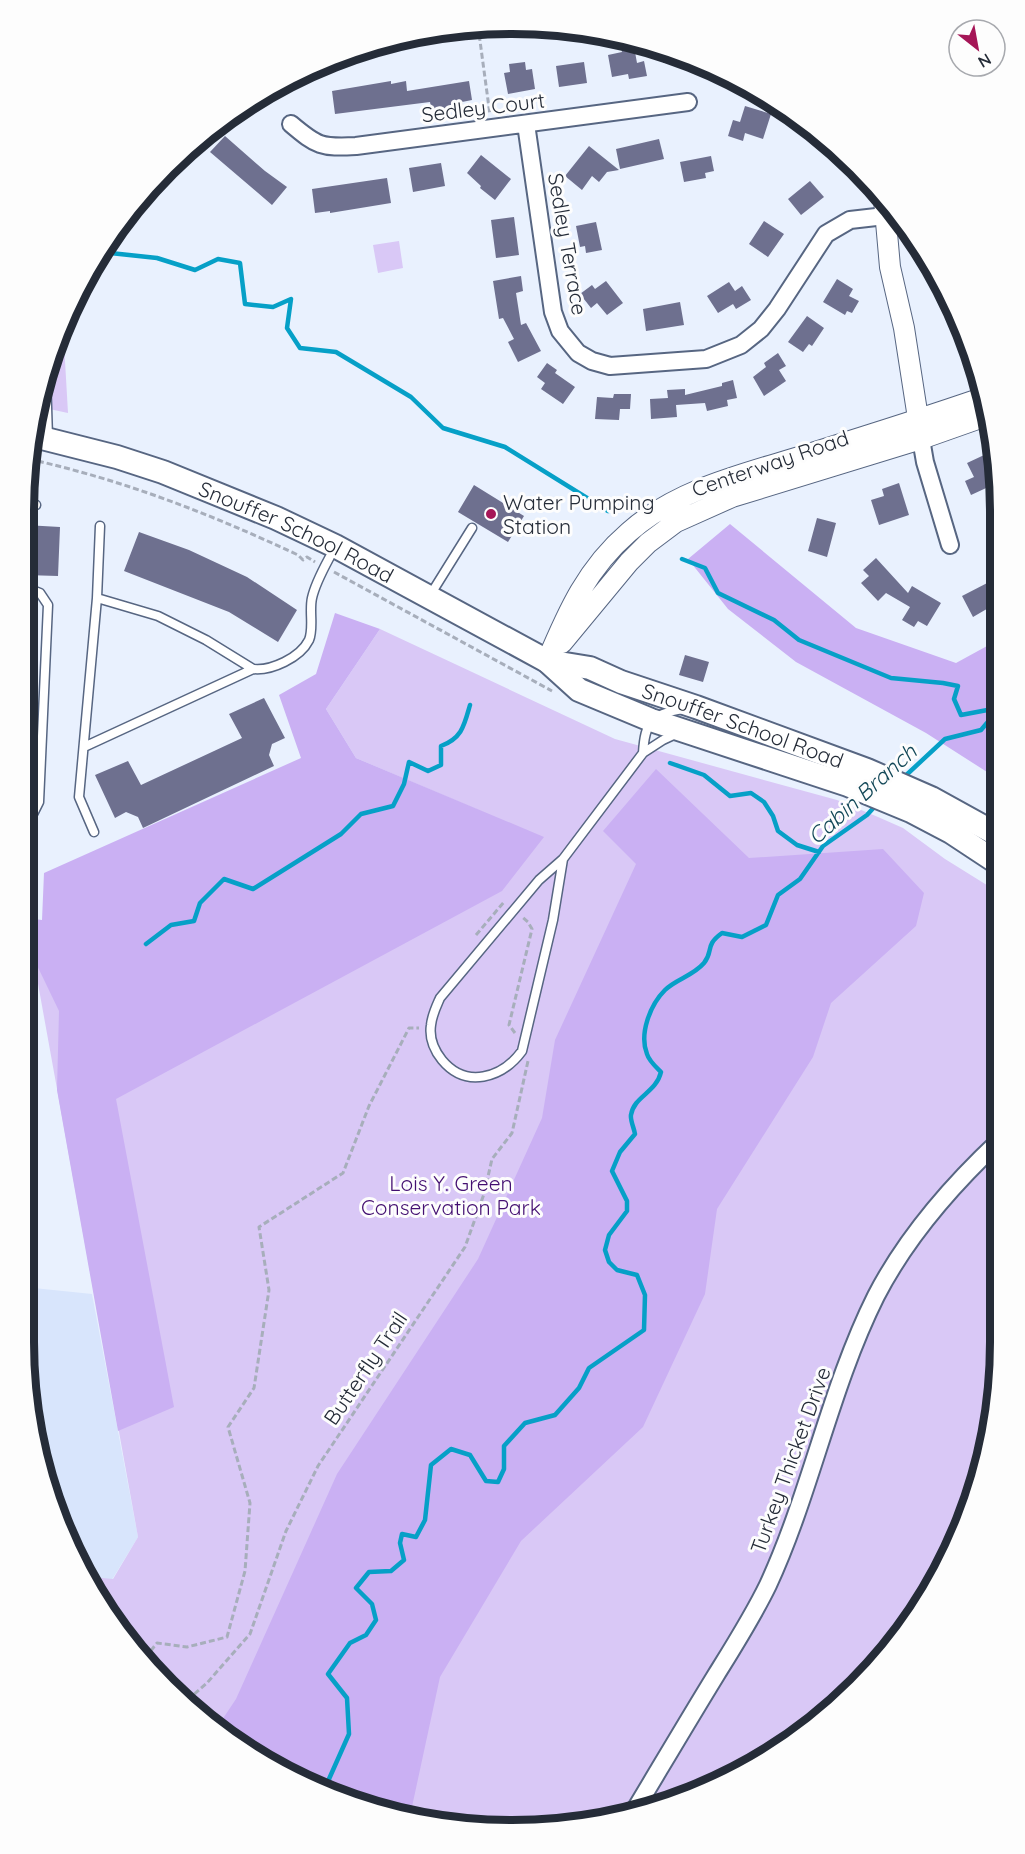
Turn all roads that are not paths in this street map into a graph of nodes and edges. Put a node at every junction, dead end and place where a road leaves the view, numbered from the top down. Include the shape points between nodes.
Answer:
1 (688, 102) dead end
2 (291, 124) dead end
3 (526, 124) junction
4 (881, 208) edge
5 (886, 214) edge
6 (977, 401) edge
7 (980, 417) edge
8 (920, 430) junction
9 (41, 438) edge
10 (100, 526) dead end
11 (472, 528) dead end
12 (950, 545) dead end
13 (335, 546) junction
14 (34, 591) edge
15 (429, 597) junction
16 (98, 598) junction
17 (547, 661) junction
18 (253, 669) junction
19 (696, 706) junction
20 (651, 720) junction
21 (684, 730) junction
22 (84, 747) junction
23 (643, 753) junction
24 (34, 812) edge
25 (990, 831) edge
26 (94, 832) dead end
27 (990, 858) edge
28 (563, 859) junction
29 (990, 1150) edge
30 (640, 1802) edge

1 - 3 street, Sedley Court
2 - 3 street, Sedley Court via 313,142 329,148
3 - 4 street, Sedley Terrace via 554,312 560,331 578,353 601,364 706,359 741,345 777,309 826,234
5 - 8 street via 890,267
6 - 8 street, Centerway Road
7 - 8 street, Centerway Road
8 - 12 street via 925,462
8 - 17 street, Centerway Road via 732,497 676,522 629,562
9 - 13 main road, Snouffer School Road via 173,476
10 - 16 lane
11 - 15 lane
13 - 15 main road, Snouffer School Road
13 - 18 lane via 311,600 309,639 296,654 272,668
14 - 24 lane via 48,605 39,802
15 - 17 main road, Snouffer School Road
16 - 18 lane via 158,616
16 - 22 lane
17 - 19 main road, Snouffer School Road via 590,668
17 - 20 main road, Snouffer School Road via 579,690
18 - 22 lane
19 - 20 lane
19 - 25 main road, Snouffer School Road via 867,770 931,798
20 - 21 main road, Snouffer School Road
20 - 23 lane via 644,734
21 - 23 lane
21 - 27 main road, Snouffer School Road via 848,785 911,811
22 - 26 lane via 79,797
23 - 28 lane
28 - 28 lane via 539,880 440,998 432,1015 430,1027 436,1052 462,1075 489,1075 506,1068 522,1051 554,920
29 - 30 street, Turkey Thicket Drive via 953,1185 920,1226 876,1297 767,1586

